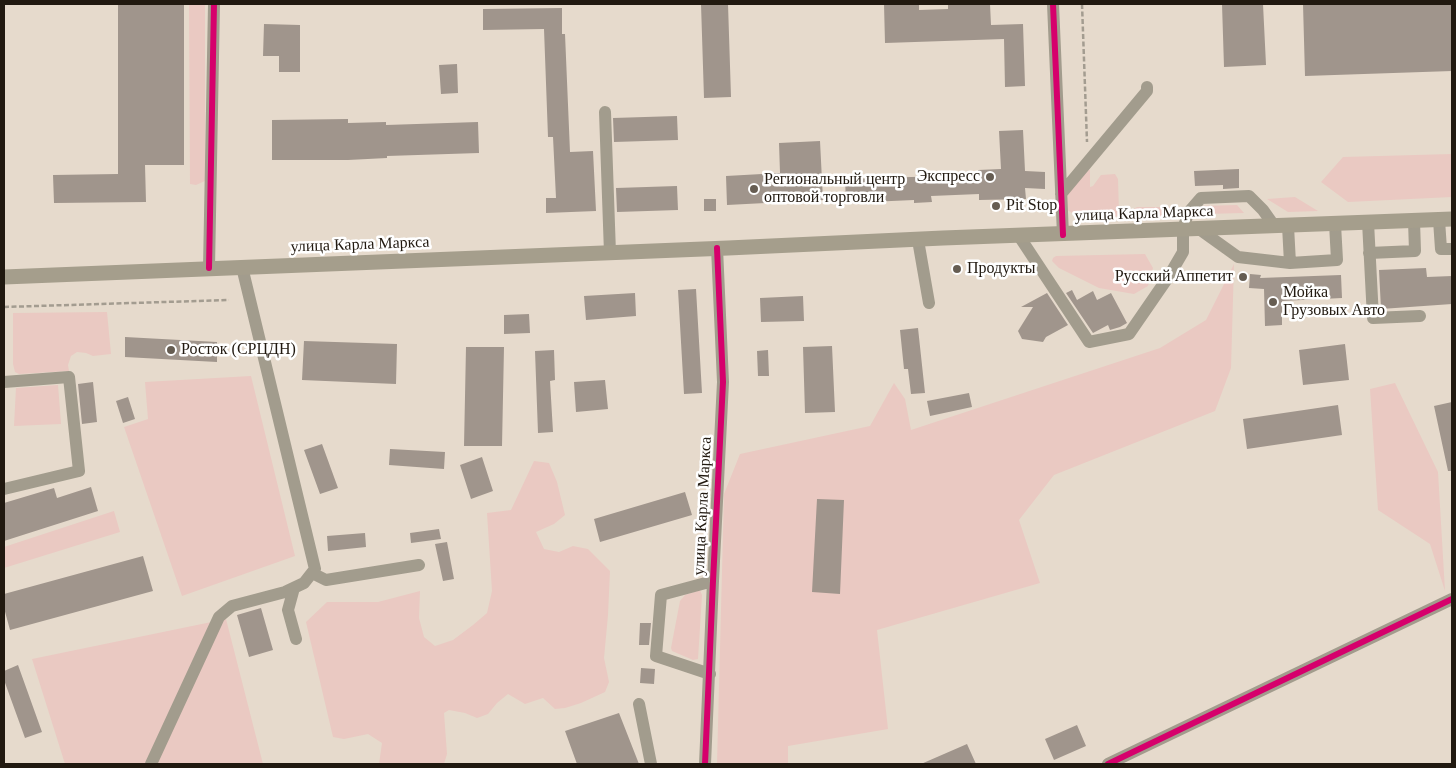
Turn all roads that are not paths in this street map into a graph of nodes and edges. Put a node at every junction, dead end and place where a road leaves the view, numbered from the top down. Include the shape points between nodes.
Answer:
1 (214, 4) edge
2 (1053, 4) edge
3 (1147, 87) dead end
4 (605, 112) dead end
5 (1061, 194) junction
6 (1445, 220) edge
7 (1414, 221) junction
8 (1368, 222) junction
9 (1335, 224) junction
10 (1281, 226) junction
11 (1183, 230) junction
12 (1199, 230) junction
13 (1063, 234) junction
14 (1019, 236) junction
15 (918, 240) junction
16 (717, 248) junction
17 (1452, 249) edge
18 (610, 253) junction
19 (1370, 253) junction
20 (1290, 263) junction
21 (242, 267) junction
22 (210, 268) junction
23 (4, 277) edge
24 (929, 303) dead end
25 (1420, 316) dead end
26 (4, 382) edge
27 (4, 489) edge
28 (419, 565) dead end
29 (312, 574) junction
30 (712, 581) junction
31 (294, 588) junction
32 (1452, 600) edge
33 (296, 639) dead end
34 (710, 674) junction
35 (639, 704) dead end
36 (151, 764) edge
37 (651, 764) edge
38 (705, 764) edge
39 (1108, 764) edge

1 - 22 street
2 - 5 street
3 - 5 street via 1147,91
4 - 18 street
5 - 13 street
6 - 7 main road, улица Карла Маркса
6 - 17 street via 1441,249
7 - 8 main road, улица Карла Маркса
7 - 19 street via 1415,251
8 - 9 main road, улица Карла Маркса
8 - 19 street
9 - 10 main road, улица Карла Маркса
9 - 20 street via 1337,260
10 - 11 street via 1249,196 1201,198 1188,213
10 - 12 main road, улица Карла Маркса
10 - 20 street
11 - 12 main road, улица Карла Маркса
11 - 13 main road, улица Карла Маркса
11 - 14 street via 1183,252 1130,334 1089,342
12 - 20 street via 1238,257
13 - 14 main road, улица Карла Маркса
14 - 15 main road, улица Карла Маркса
15 - 16 main road, улица Карла Маркса
15 - 24 street
16 - 18 main road, улица Карла Маркса
16 - 30 street, улица Карла Маркса via 723,382
18 - 21 main road, улица Карла Маркса
19 - 25 street via 1373,318
21 - 22 main road, улица Карла Маркса
21 - 29 street via 315,569
22 - 23 main road, улица Карла Маркса
26 - 27 street via 69,377 79,471
28 - 29 street via 326,580
29 - 31 street
30 - 34 street, улица Карла Маркса
30 - 34 street via 661,595 656,656
31 - 33 street via 288,610
31 - 36 street via 232,606 219,617
32 - 39 street
34 - 38 street, улица Карла Маркса
35 - 37 street

